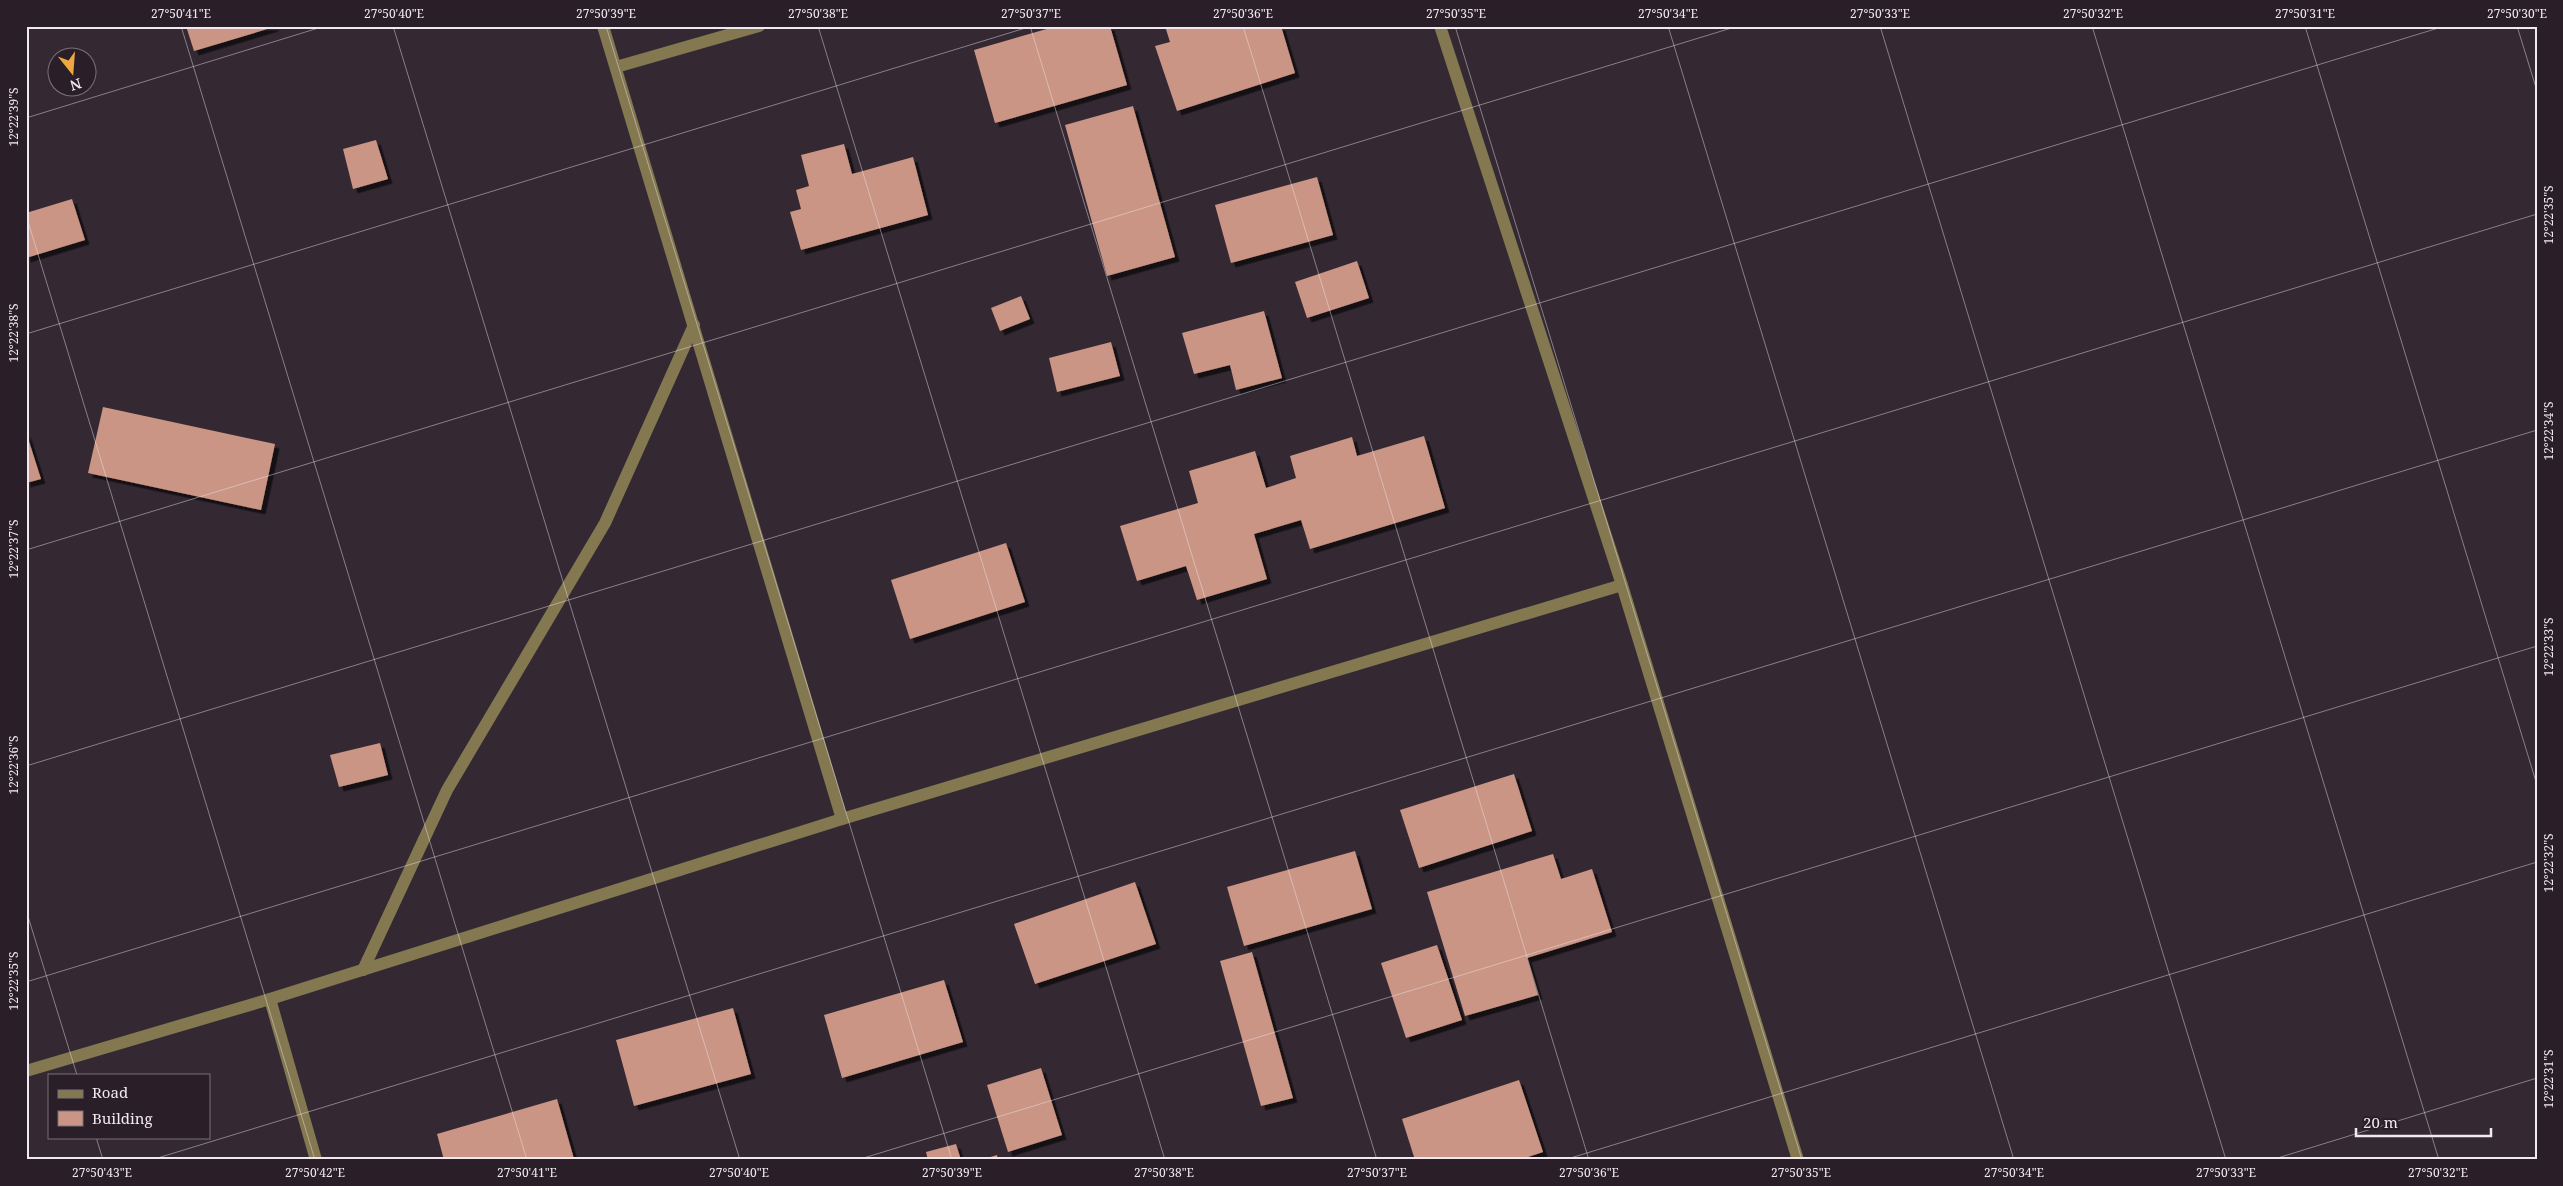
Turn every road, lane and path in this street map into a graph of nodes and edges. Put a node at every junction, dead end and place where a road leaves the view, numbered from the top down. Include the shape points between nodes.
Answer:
1 (603, 26) edge
2 (759, 26) edge
3 (1440, 26) edge
4 (616, 67) junction
5 (694, 325) junction
6 (1622, 585) junction
7 (842, 819) junction
8 (362, 970) junction
9 (270, 999) junction
10 (26, 1071) edge
11 (316, 1160) edge
12 (1798, 1160) edge

1 - 4 street
2 - 4 street
3 - 6 street
4 - 5 street
5 - 7 street
5 - 8 street via 605,523 447,790
6 - 7 street
6 - 12 street
7 - 8 street
8 - 9 street
9 - 10 street
9 - 11 street

